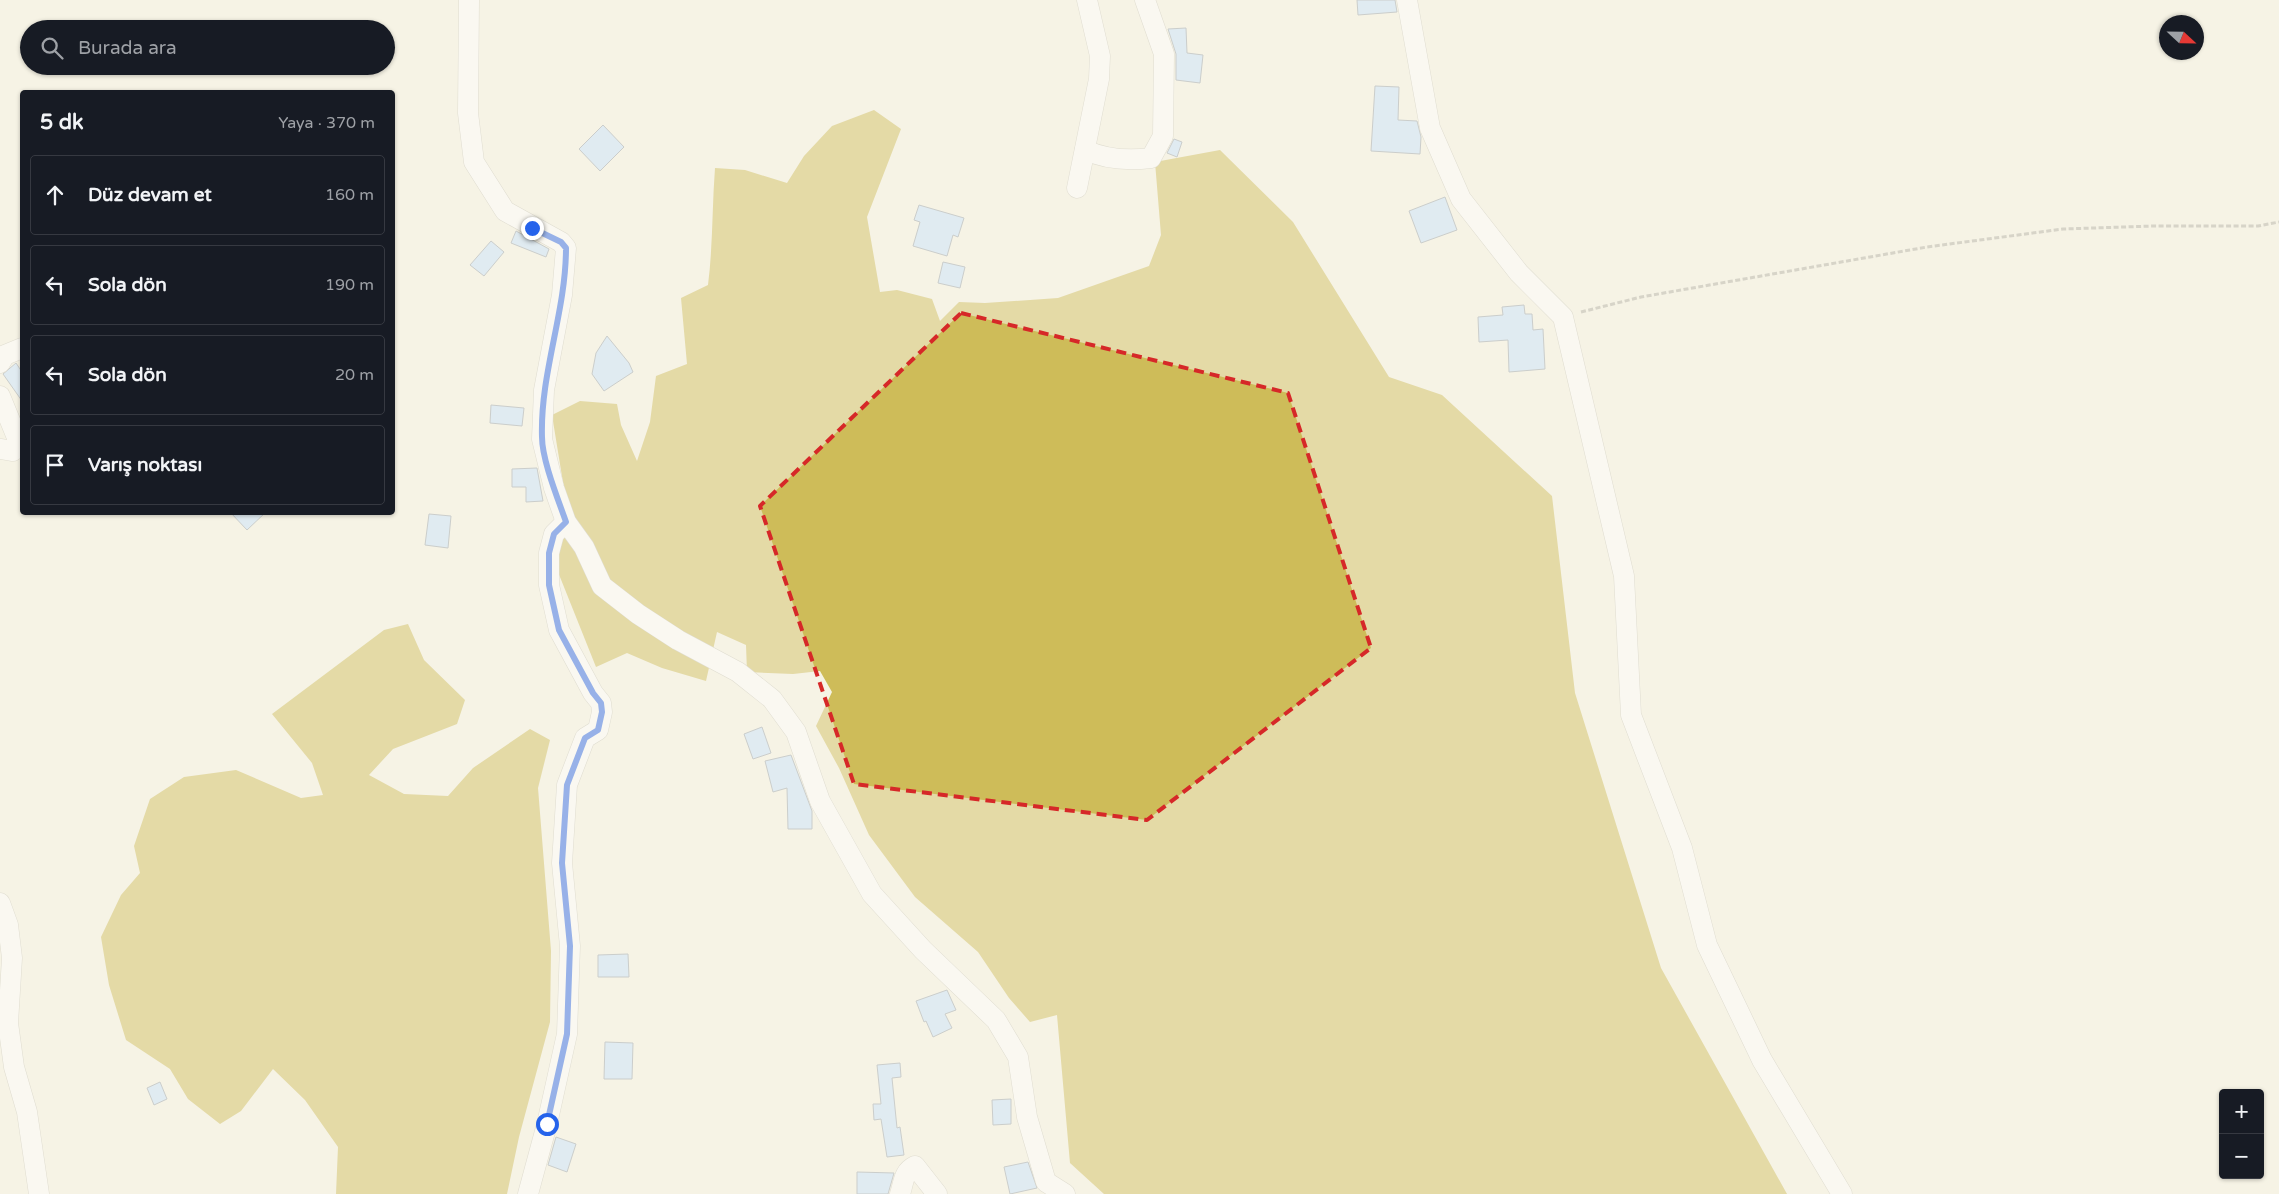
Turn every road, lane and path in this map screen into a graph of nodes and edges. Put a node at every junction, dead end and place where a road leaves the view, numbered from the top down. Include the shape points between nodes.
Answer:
1 (469, 0) edge
2 (1087, 0) edge
3 (1146, 0) edge
4 (1406, 0) edge
5 (1085, 150) junction
6 (1076, 188) dead end
7 (2279, 222) edge
8 (1563, 317) junction
9 (20, 349) edge
10 (0, 363) edge
11 (0, 396) edge
12 (0, 449) edge
13 (566, 522) junction
14 (0, 903) edge
15 (1047, 1188) edge
16 (39, 1194) edge
17 (528, 1194) edge
18 (900, 1194) edge
19 (936, 1194) edge
20 (1065, 1194) edge
21 (1842, 1194) edge

1 - 13 street via 468,113 474,162 505,211 561,242 566,248 562,295 544,390 542,439
2 - 5 street via 1100,56 1100,79
3 - 5 street via 1164,54 1163,136 1151,158 1135,160 1099,156
4 - 8 street via 1430,128 1461,199 1519,273
5 - 6 street
7 - 8 path via 2258,226 2063,229 1927,247 1641,297
8 - 21 street via 1624,576 1631,715 1682,848 1707,945 1762,1060
9 - 10 street via 5,356
11 - 12 street via 18,440 13,451
13 - 15 street via 584,547 602,586 638,614 738,672 772,698 796,732 820,801 872,894 923,950 996,1020 1018,1057 1027,1117
13 - 17 street via 554,534 549,553 549,585 559,630 601,703 602,712 598,730 585,738 567,785 562,863 570,946 567,1034
14 - 16 street via 8,925 12,958 8,1023 14,1067 27,1112
15 - 20 street
18 - 19 street via 904,1174 916,1166

